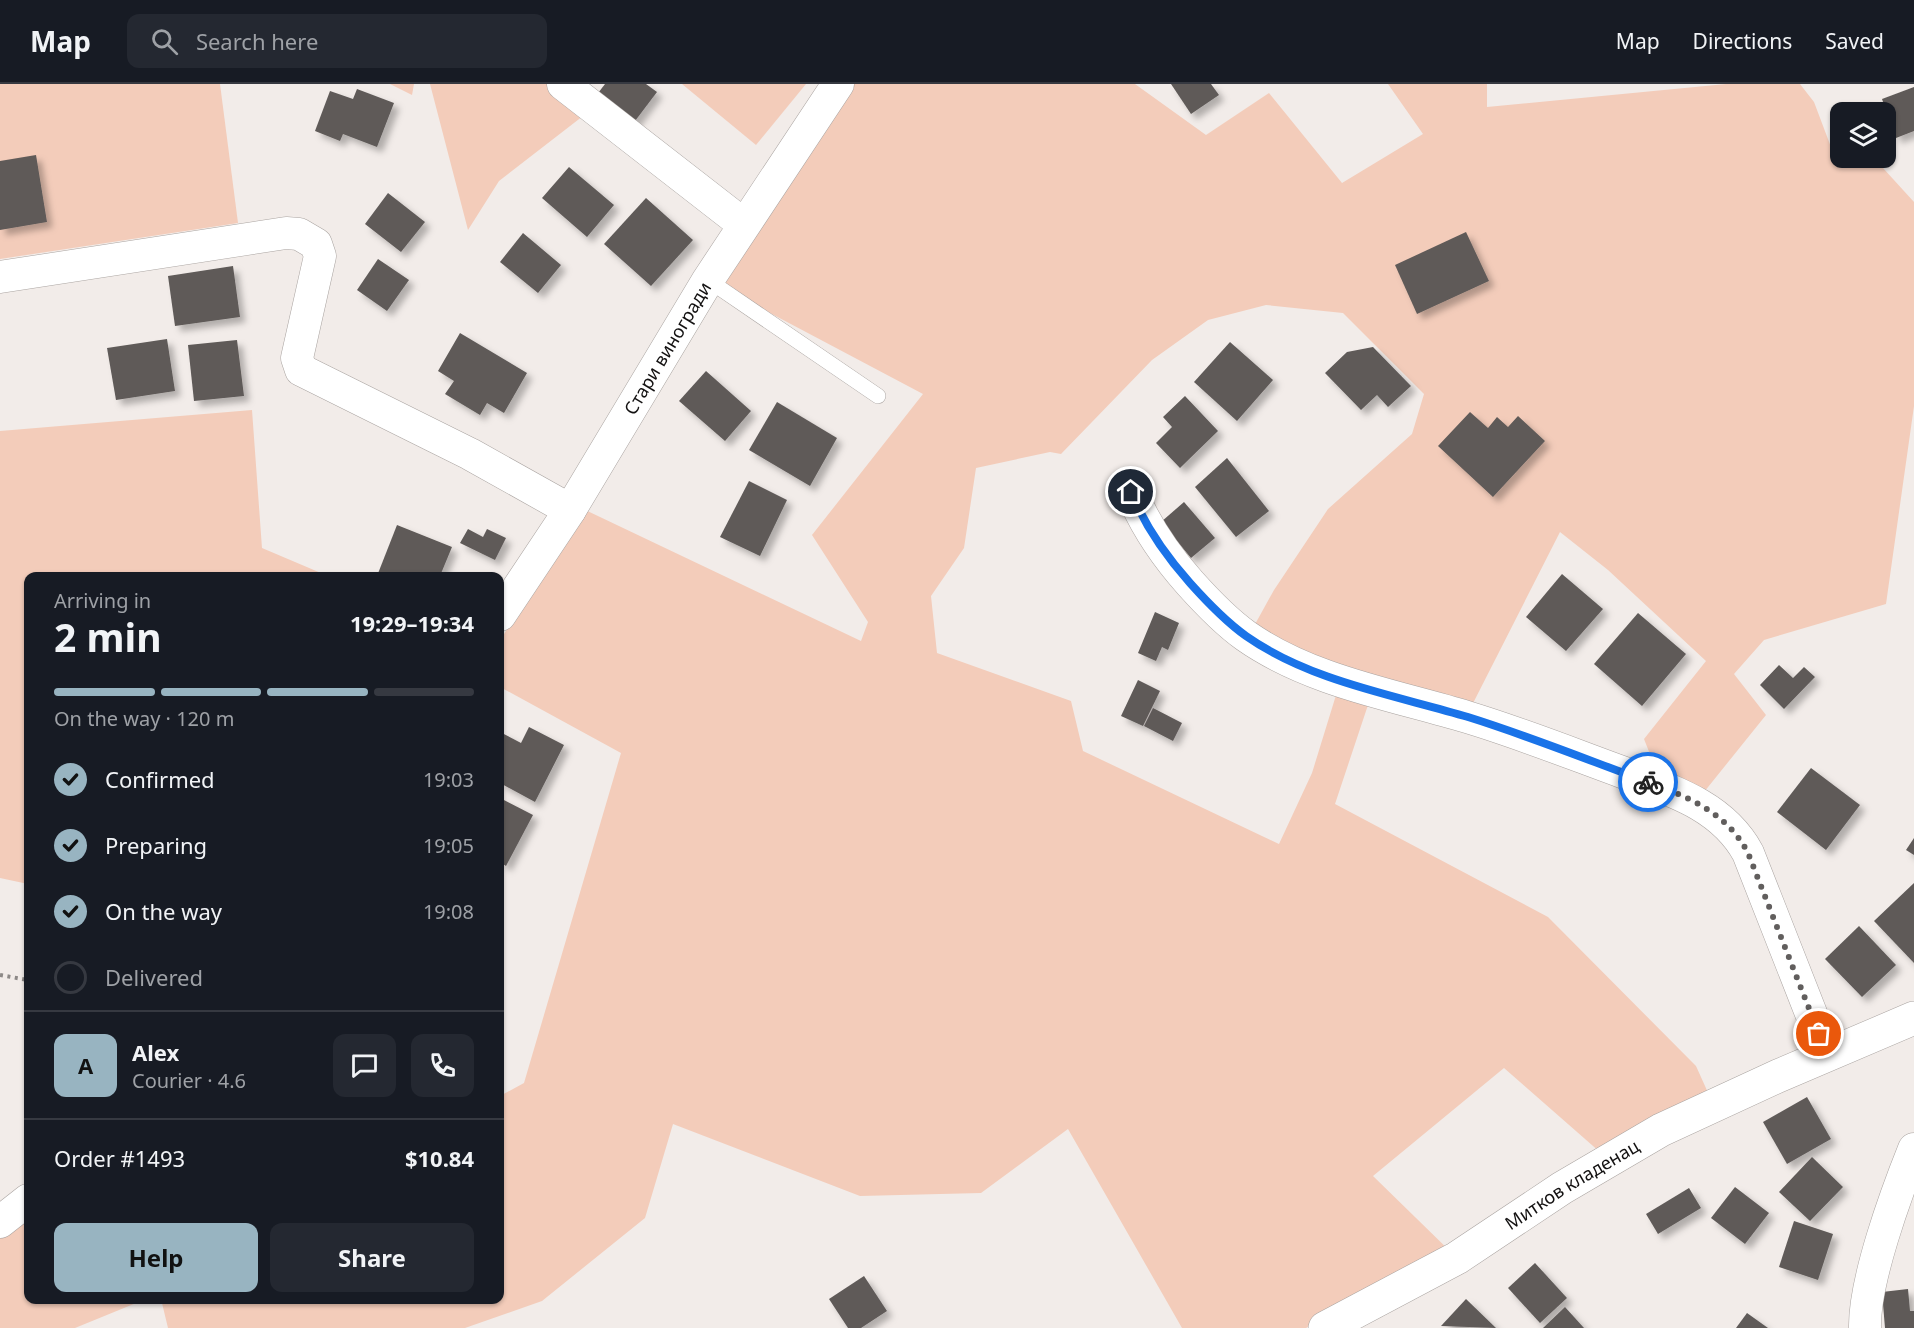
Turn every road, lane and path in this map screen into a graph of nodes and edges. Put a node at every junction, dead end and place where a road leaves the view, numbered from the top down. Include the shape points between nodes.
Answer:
1 (562, 84) edge
2 (838, 84) edge
3 (743, 225) junction
4 (0, 278) edge
5 (708, 280) junction
6 (879, 396) dead end
7 (1131, 492) dead end
8 (570, 510) junction
9 (504, 609) edge
10 (0, 975) edge
11 (24, 979) edge
12 (1914, 1018) edge
13 (1827, 1054) junction
14 (1914, 1149) edge
15 (24, 1203) edge
16 (0, 1222) edge
17 (1325, 1328) edge
18 (1865, 1328) edge

1 - 3 street
2 - 3 street, Стари виногради
3 - 5 street, Стари виногради
4 - 8 street via 243,239 299,234 316,244 320,256 297,358 301,370 470,454
5 - 6 lane
5 - 8 street, Стари виногради
7 - 13 street via 1143,522 1209,604 1235,628 1276,654 1373,690 1504,729 1663,787 1722,818 1748,853
8 - 9 street, Стари виногради
10 - 11 path
12 - 13 street, Митков кладенац
13 - 17 street, Митков кладенац via 1661,1130 1562,1188 1457,1258
14 - 18 street via 1886,1227
15 - 16 street

